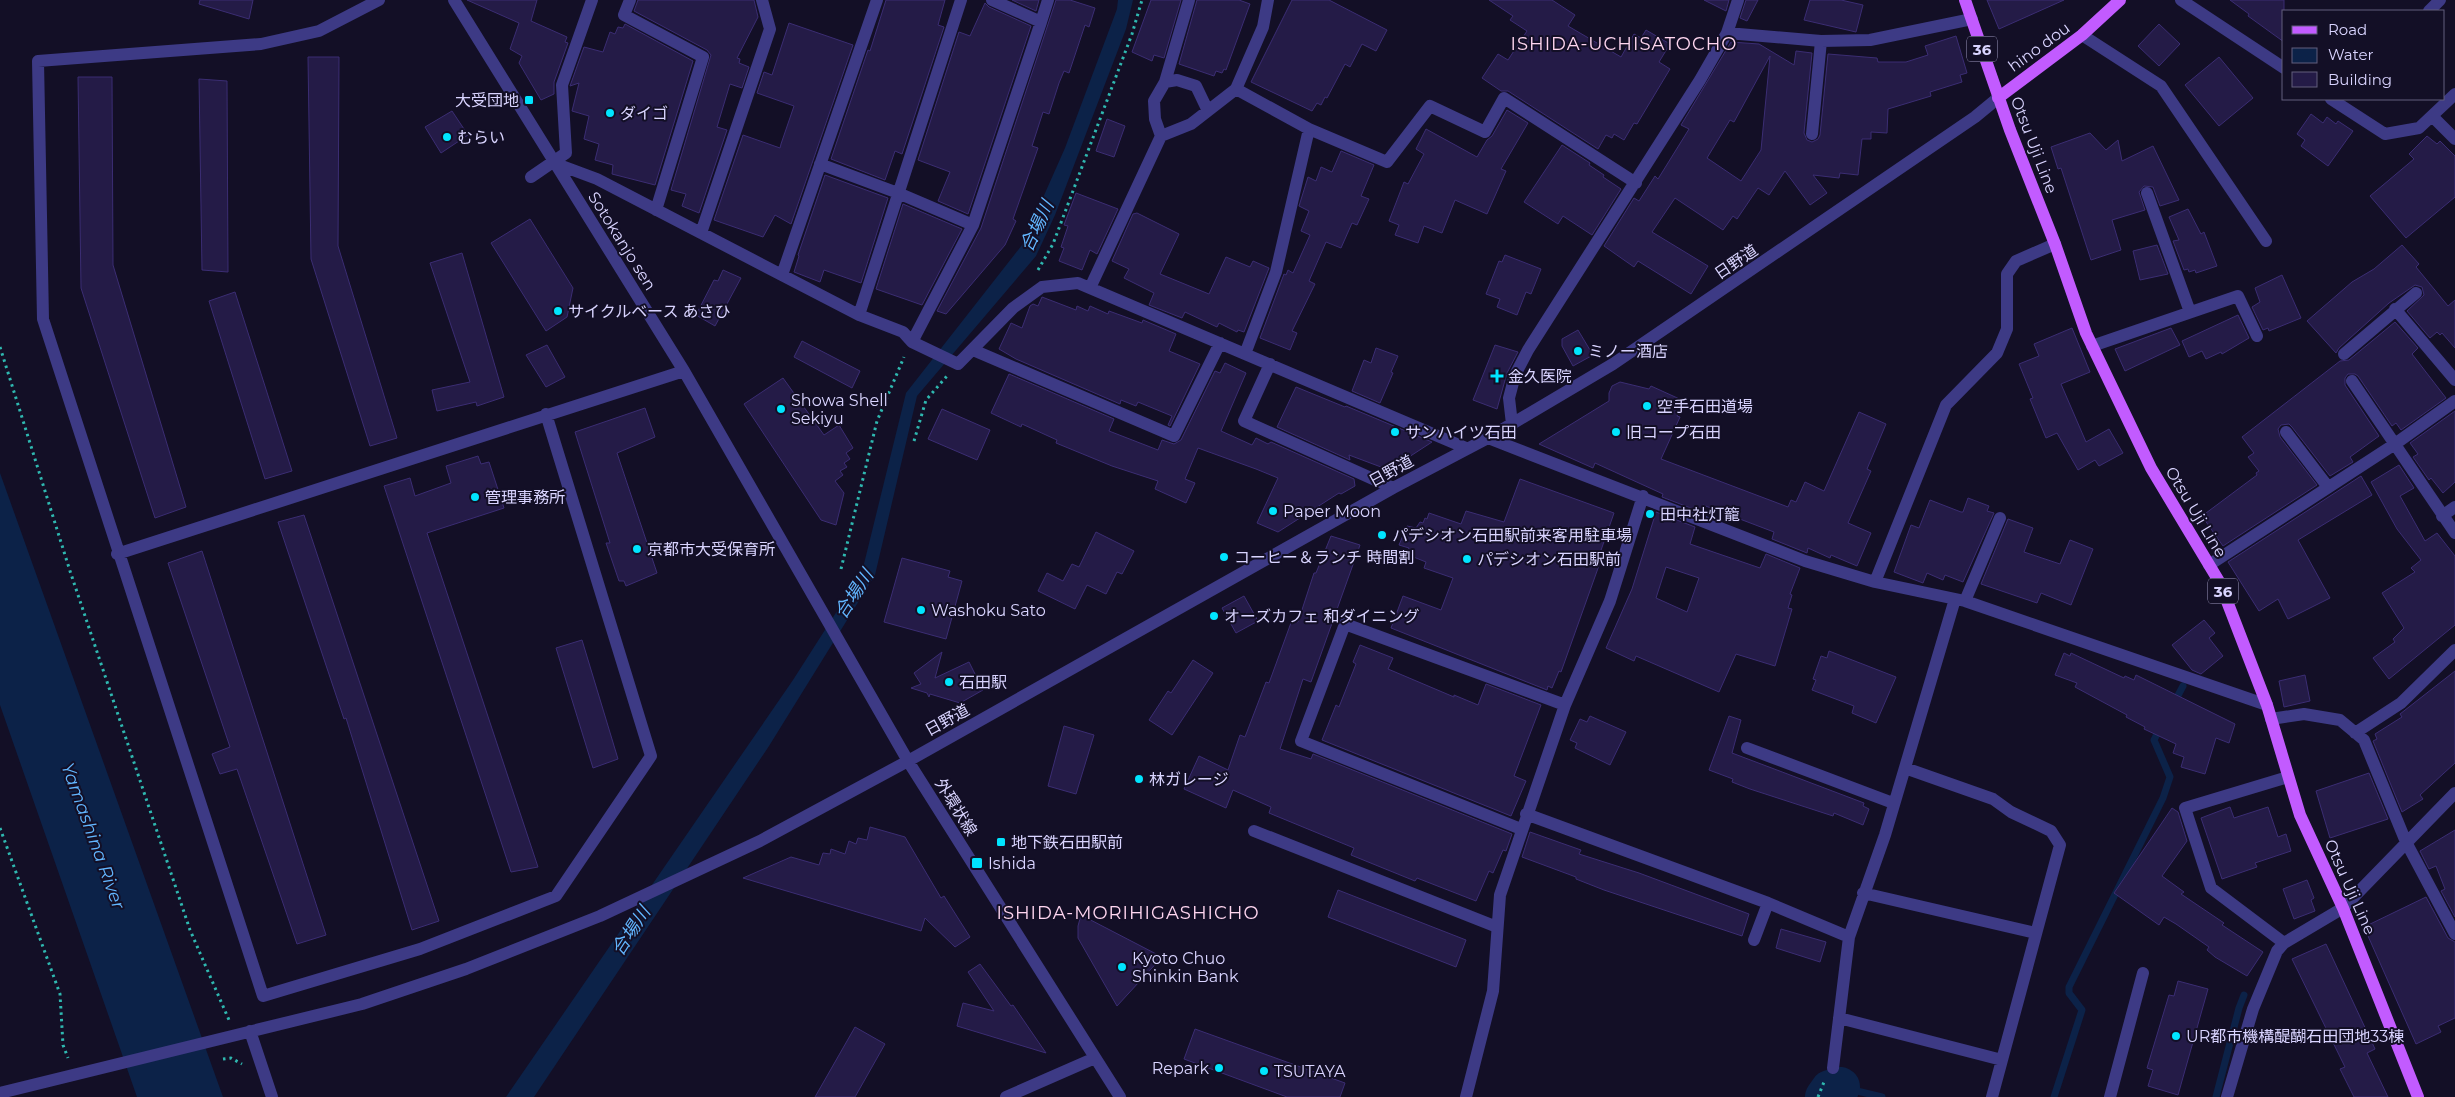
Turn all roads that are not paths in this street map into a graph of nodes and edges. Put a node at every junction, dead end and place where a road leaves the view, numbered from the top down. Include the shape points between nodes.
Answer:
1 (379, 0) edge
2 (454, 0) edge
3 (592, 0) edge
4 (630, 0) edge
5 (762, 0) edge
6 (877, 0) edge
7 (961, 0) edge
8 (992, 0) edge
9 (1048, 0) edge
10 (1189, 0) edge
11 (1268, 0) edge
12 (1738, 0) edge
13 (1966, 0) edge
14 (2120, 0) edge
15 (2181, 0) edge
16 (2440, 0) edge
17 (2430, 10) edge
18 (1972, 19) junction
19 (1041, 22) junction
20 (1727, 33) junction
21 (2082, 35) junction
22 (1821, 41) junction
23 (2282, 67) edge
24 (1165, 82) junction
25 (1236, 89) junction
26 (1998, 98) junction
27 (2449, 98) edge
28 (2333, 100) edge
29 (1207, 109) junction
30 (2433, 117) junction
31 (1309, 129) junction
32 (1812, 134) dead end
33 (1161, 136) junction
34 (2455, 139) edge
35 (554, 163) junction
36 (820, 164) junction
37 (531, 177) dead end
38 (1636, 183) junction
39 (898, 192) junction
40 (2147, 194) dead end
41 (656, 210) junction
42 (973, 225) junction
43 (701, 233) junction
44 (2266, 241) dead end
45 (2055, 244) junction
46 (782, 275) junction
47 (1090, 288) junction
48 (2416, 293) dead end
49 (2395, 309) junction
50 (2190, 312) junction
51 (859, 315) junction
52 (2257, 336) dead end
53 (1220, 343) junction
54 (917, 344) junction
55 (2092, 346) junction
56 (973, 350) junction
57 (1245, 354) junction
58 (2344, 354) dead end
59 (1270, 364) junction
60 (684, 371) junction
61 (2455, 380) edge
62 (2352, 381) dead end
63 (2455, 401) edge
64 (546, 414) junction
65 (1512, 424) junction
66 (2286, 432) dead end
67 (1488, 438) junction
68 (2395, 444) junction
69 (1466, 448) junction
70 (2328, 487) junction
71 (1393, 488) junction
72 (1642, 496) junction
73 (2455, 507) edge
74 (2442, 516) junction
75 (2000, 518) dead end
76 (2455, 533) edge
77 (117, 554) junction
78 (2209, 564) junction
79 (1875, 582) junction
80 (1960, 600) junction
81 (819, 606) joint
82 (2455, 650) edge
83 (1565, 704) junction
84 (2267, 705) junction
85 (2271, 719) junction
86 (2355, 733) junction
87 (1748, 748) dead end
88 (908, 761) junction
89 (1905, 768) junction
90 (2288, 777) junction
91 (2455, 792) edge
92 (1893, 803) junction
93 (1526, 814) junction
94 (1521, 829) junction
95 (1254, 830) dead end
96 (2406, 842) junction
97 (1863, 893) junction
98 (1768, 903) junction
99 (2343, 908) junction
100 (1497, 927) junction
101 (2036, 933) junction
102 (2455, 934) edge
103 (1849, 937) junction
104 (1754, 940) dead end
105 (2284, 943) junction
106 (2144, 973) dead end
107 (1840, 1018) junction
108 (250, 1031) junction
109 (1095, 1058) junction
110 (2002, 1060) junction
111 (1833, 1068) dead end
112 (0, 1093) edge
113 (272, 1097) edge
114 (1006, 1097) edge
115 (1120, 1097) edge
116 (1466, 1097) edge
117 (1992, 1097) edge
118 (2110, 1097) edge
119 (2228, 1097) edge
120 (2418, 1097) edge

1 - 77 street via 319,31 261,44 38,61 42,319
2 - 35 street, Sotokanjo sen
3 - 35 street via 562,85 566,153
4 - 41 street via 624,16 703,57
5 - 43 street via 770,29
6 - 36 street
7 - 39 street
8 - 19 street
9 - 19 street
10 - 24 street
11 - 25 street via 1263,27
12 - 20 street
13 - 18 main road, Otsu Uji Line / 36
14 - 21 main road, hino dou
15 - 23 street
16 - 17 street
18 - 22 street via 1912,34 1870,40
18 - 26 main road, Otsu Uji Line / 36
19 - 42 street
20 - 22 street
20 - 38 street
21 - 26 main road, hino dou
21 - 44 street via 2161,86
22 - 32 street
24 - 29 street via 1176,80 1196,86
24 - 33 street via 1154,101 1155,119
25 - 29 street
25 - 31 street
26 - 45 main road, Otsu Uji Line / 36
26 - 65 street, 日野道 via 1699,307 1613,364
27 - 30 street
28 - 30 street via 2385,134 2419,128
29 - 33 street via 1191,124
30 - 34 street
31 - 38 street via 1387,162 1430,106 1485,132 1504,98
31 - 57 street via 1276,272
33 - 47 street
35 - 37 street
35 - 41 street via 597,179
35 - 60 street, Sotokanjo sen
36 - 39 street
36 - 46 street
38 - 65 street via 1515,375 1509,398
39 - 42 street
39 - 51 street
40 - 50 street
41 - 43 street
42 - 54 street
43 - 46 street
45 - 55 main road, Otsu Uji Line / 36
45 - 79 street via 2016,261 2007,274 2007,329 1997,353 1946,405
46 - 51 street
47 - 53 street
47 - 56 street via 1078,283 1042,287 1013,308
48 - 49 street
49 - 58 street
49 - 61 street
50 - 52 street via 2238,296
50 - 55 street
51 - 54 street via 903,332
53 - 56 street via 1174,436
53 - 57 street
54 - 56 street via 954,362
55 - 78 main road, Otsu Uji Line / 36 via 2151,468
57 - 59 street
59 - 69 street
59 - 71 street via 1244,421
60 - 64 street
60 - 81 street, Sotokanjo sen
62 - 68 street
63 - 68 street
64 - 77 street
64 - 77 street via 652,756 556,896 420,949 263,996
65 - 67 street, 日野道
66 - 70 street
67 - 69 street, 日野道
67 - 72 street
68 - 70 street
68 - 74 street
69 - 71 street, 日野道
70 - 78 street
71 - 88 street, 日野道
72 - 79 street via 1805,561
72 - 83 street via 1610,601
73 - 74 street
74 - 76 street
75 - 80 street
78 - 84 main road, Otsu Uji Line / 36 via 2220,583
79 - 80 street
80 - 84 street
80 - 89 street
81 - 88 street, 外環状線
82 - 86 street via 2401,703
83 - 93 street
83 - 94 street via 1344,624 1300,742
84 - 85 main road, Otsu Uji Line / 36
85 - 86 street via 2304,714 2340,720
85 - 90 main road, Otsu Uji Line / 36
86 - 96 street via 2364,740
87 - 92 street
88 - 108 street, 日野道 via 760,841 600,916 466,969 362,1004
88 - 109 street, 外環状線
89 - 92 street
89 - 101 street via 1993,800 2051,831 2060,845
90 - 99 main road, Otsu Uji Line / 36 via 2300,815
90 - 105 street via 2185,808 2211,888
91 - 96 street
92 - 97 street via 1885,835
93 - 94 street
93 - 98 street
94 - 100 street via 1500,896
95 - 100 street
96 - 99 street
96 - 102 street
97 - 101 street
97 - 103 street
98 - 103 street
98 - 104 street
99 - 105 street
99 - 120 main road, Otsu Uji Line / 36
100 - 116 street via 1493,990
101 - 110 street
103 - 107 street
105 - 119 street via 2277,951 2254,1009
106 - 118 street
107 - 110 street
107 - 111 street
108 - 112 street, 日野道
108 - 113 street
109 - 114 street
109 - 115 street, 外環状線
110 - 117 street

